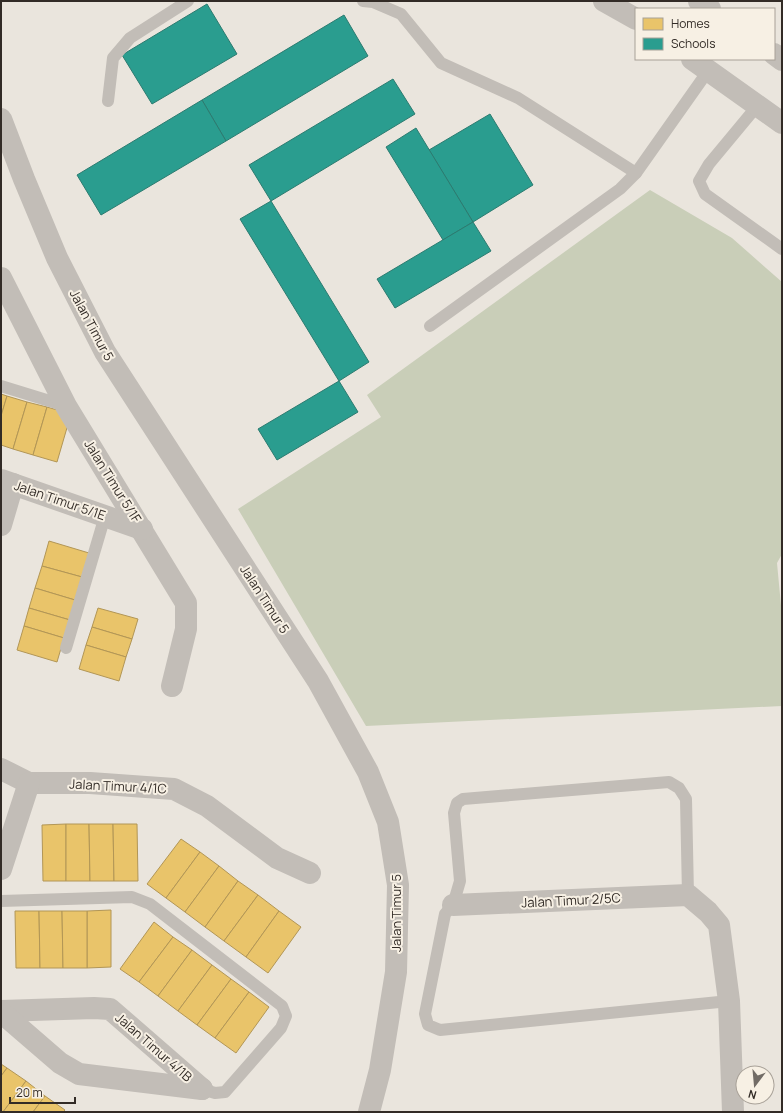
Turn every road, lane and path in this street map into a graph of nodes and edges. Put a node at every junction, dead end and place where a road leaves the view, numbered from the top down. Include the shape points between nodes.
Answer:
1 (188, 1) edge
2 (363, 1) edge
3 (604, 1) edge
4 (699, 1) edge
5 (709, 8) edge
6 (635, 18) edge
7 (700, 65) edge
8 (108, 101) dead end
9 (758, 105) junction
10 (1, 119) edge
11 (782, 123) edge
12 (636, 173) junction
13 (782, 249) edge
14 (1, 281) edge
15 (430, 326) dead end
16 (1, 386) edge
17 (66, 406) junction
18 (7, 482) edge
19 (105, 516) junction
20 (1, 525) edge
21 (142, 529) junction
22 (66, 648) dead end
23 (172, 686) dead end
24 (1, 769) edge
25 (29, 783) junction
26 (1, 868) edge
27 (310, 873) dead end
28 (688, 895) junction
29 (1, 901) edge
30 (453, 905) junction
31 (729, 1001) junction
32 (1, 1012) edge
33 (202, 1088) junction
34 (369, 1112) edge
35 (733, 1112) edge

1 - 8 lane via 130,38 113,58
2 - 12 lane via 373,2 401,14 441,63 518,98
3 - 6 street
4 - 5 street
7 - 9 street
7 - 12 lane
9 - 11 street
9 - 13 lane via 709,164 699,181 705,194
10 - 34 street, Jalan Timur 5 via 57,258 106,352 318,681 368,772 388,822 398,885 396,972 380,1070
12 - 15 lane via 620,189
14 - 17 street, Jalan Timur 5/1F
16 - 17 lane
17 - 21 street, Jalan Timur 5/1F
18 - 19 street, Jalan Timur 5/1E
18 - 20 street
19 - 21 street, Jalan Timur 5/1E
19 - 22 lane
21 - 23 street, Jalan Timur 5/1F via 186,604 186,629
24 - 25 street, Jalan Timur 4/1C
25 - 26 street
25 - 27 street, Jalan Timur 4/1C via 90,783 174,789 207,806 277,858
28 - 30 street, Jalan Timur 2/5C
28 - 30 lane via 686,799 679,788 669,782 463,799 457,803 454,813 460,881
28 - 31 street via 719,925
29 - 33 lane via 132,897 150,904 282,1006 286,1016 281,1028 225,1092 215,1093
30 - 31 lane via 445,914 425,1014 428,1025 440,1030
31 - 35 street
32 - 33 street, Jalan Timur 4/1B via 60,1063 79,1074
32 - 33 street, Jalan Timur 4/1B via 110,1009

